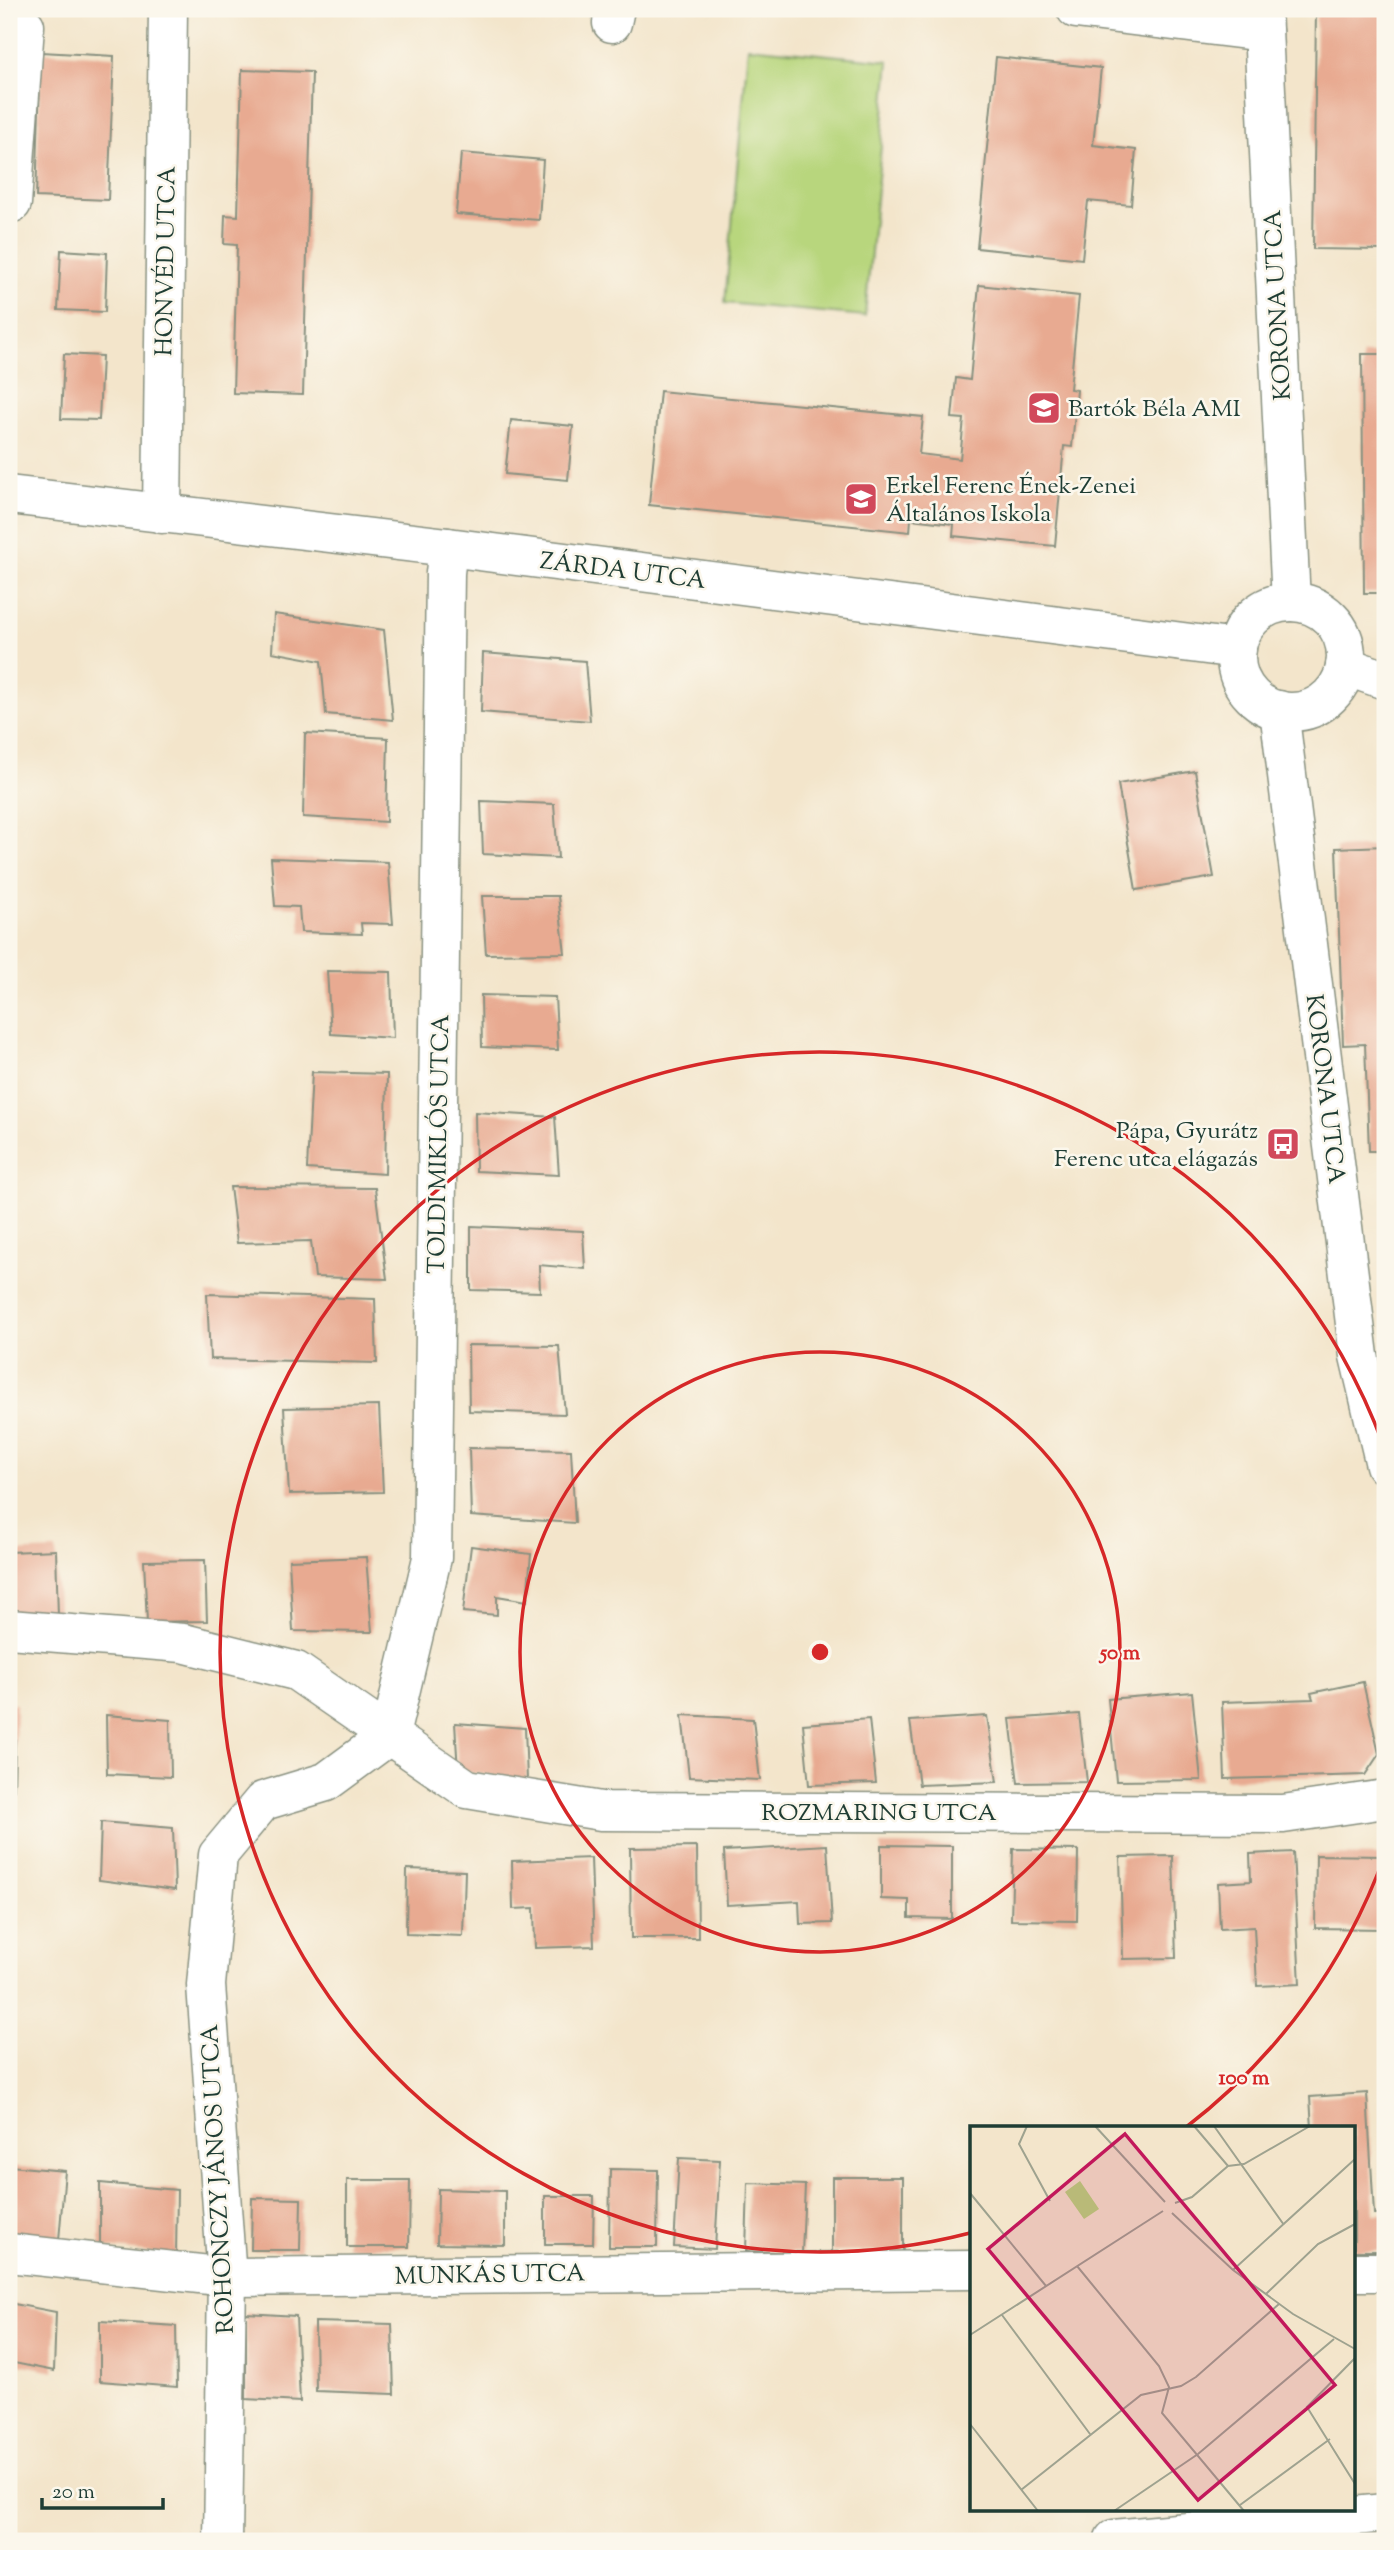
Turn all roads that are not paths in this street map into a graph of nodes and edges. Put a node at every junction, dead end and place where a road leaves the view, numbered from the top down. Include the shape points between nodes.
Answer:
1 (168, 9) edge
2 (1076, 9) edge
3 (1180, 15) edge
4 (1263, 20) edge
5 (9, 24) edge
6 (9, 202) edge
7 (9, 495) edge
8 (162, 514) junction
9 (448, 547) junction
10 (1291, 602) junction
11 (1237, 649) junction
12 (1345, 666) junction
13 (1385, 680) edge
14 (1279, 710) junction
15 (1372, 1355) edge
16 (1385, 1465) edge
17 (9, 1629) edge
18 (390, 1735) junction
19 (1385, 1799) edge
20 (9, 2253) edge
21 (970, 2270) edge
22 (1356, 2272) edge
23 (1385, 2273) edge
24 (227, 2277) junction
25 (1385, 2513) edge
26 (1114, 2540) edge
27 (223, 2541) edge

1 - 8 street, HONVÉD UTCA
2 - 3 street
3 - 4 street
4 - 10 street, KORONA UTCA
5 - 6 street via 24,26
7 - 8 street, ZÁRDA UTCA
8 - 9 street, ZÁRDA UTCA
9 - 11 street, ZÁRDA UTCA
9 - 18 street, TOLDI MIKLÓS UTCA via 432,1558
10 - 11 street via 1269,607 1251,619
10 - 12 street via 1317,608 1337,627
11 - 14 street via 1237,668 1246,688
12 - 13 street
12 - 14 street via 1336,689 1316,706
14 - 15 street, KORONA UTCA
15 - 16 street, KORONA UTCA
17 - 18 street, ROZMARING UTCA via 183,1643 296,1671
18 - 19 street, ROZMARING UTCA via 467,1789 601,1811 1283,1814
18 - 24 street, ROHONCZY JÁNOS UTCA via 326,1782 263,1801 218,1855 206,1985
20 - 24 street, MUNKÁS UTCA
21 - 24 street, MUNKÁS UTCA
22 - 23 street
24 - 27 street, ROHONCZY JÁNOS UTCA
25 - 26 street

